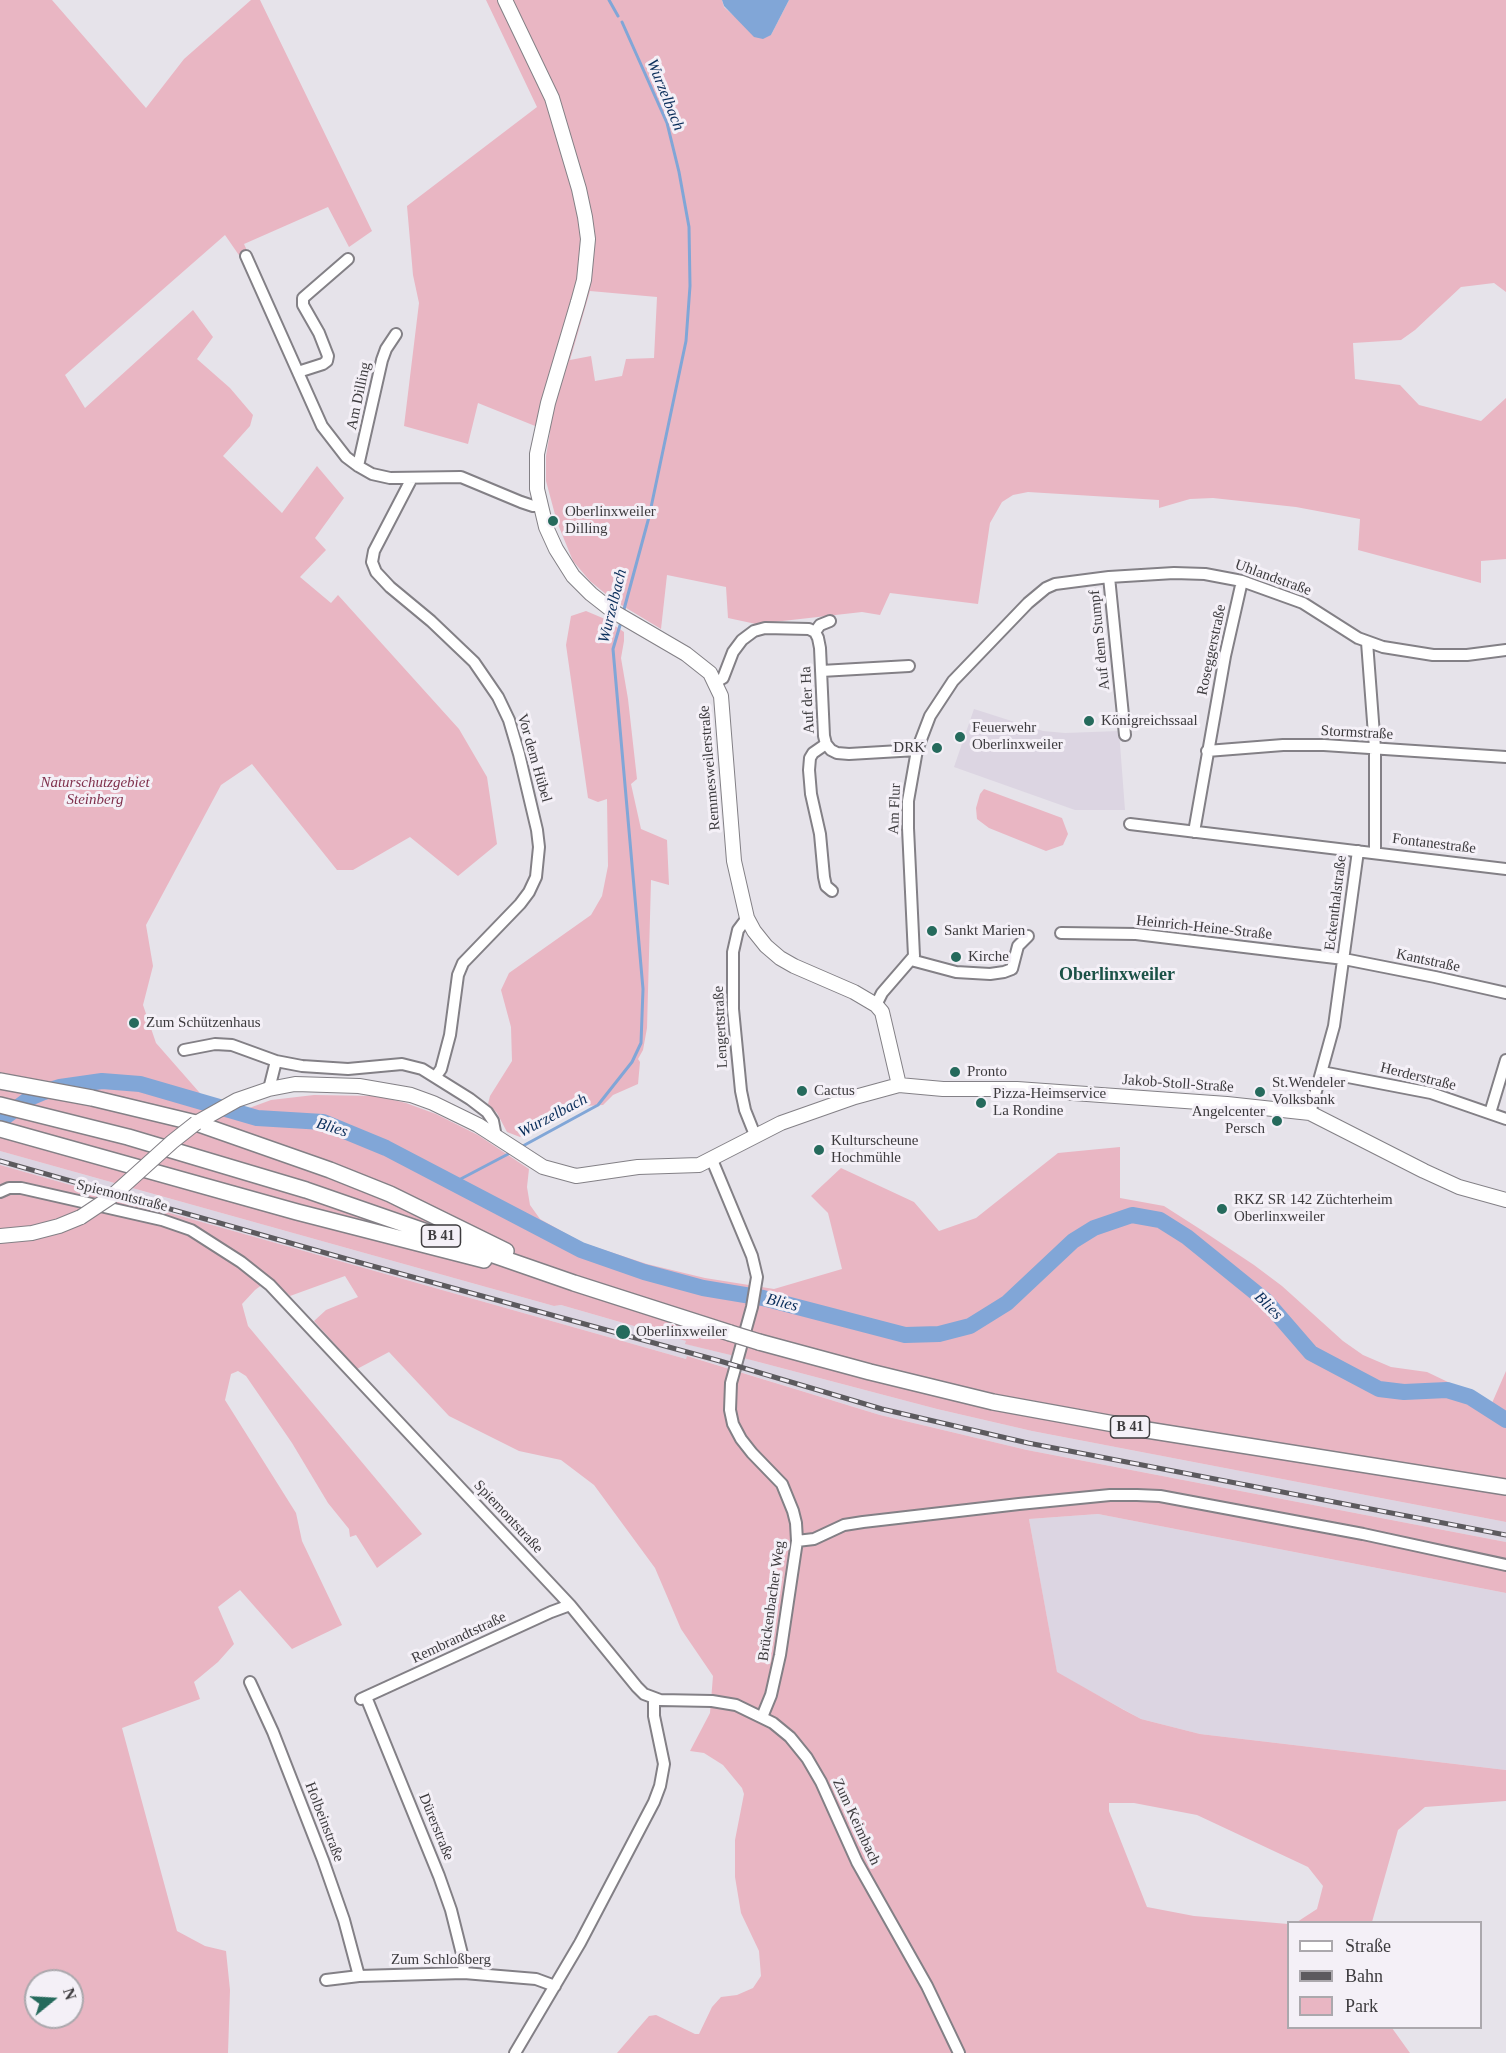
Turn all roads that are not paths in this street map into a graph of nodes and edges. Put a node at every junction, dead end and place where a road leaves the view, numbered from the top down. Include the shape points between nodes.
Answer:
1 (505, 0) edge
2 (246, 256) dead end
3 (348, 259) dead end
4 (396, 334) dead end
5 (298, 372) junction
6 (358, 466) junction
7 (412, 478) junction
8 (540, 506) junction
9 (1109, 577) junction
10 (1242, 581) junction
11 (1055, 584) joint
12 (830, 621) dead end
13 (815, 632) junction
14 (1367, 642) junction
15 (1506, 650) edge
16 (909, 666) dead end
17 (821, 671) junction
18 (716, 682) junction
19 (1125, 735) dead end
20 (826, 744) junction
21 (1375, 748) junction
22 (918, 750) junction
23 (1207, 751) junction
24 (1506, 757) edge
25 (1130, 824) dead end
26 (1194, 832) junction
27 (1358, 851) junction
28 (1375, 852) junction
29 (1506, 869) edge
30 (832, 891) dead end
31 (747, 918) junction
32 (1061, 933) dead end
33 (1028, 936) dead end
34 (1344, 959) junction
35 (911, 960) junction
36 (1506, 993) edge
37 (876, 1005) junction
38 (184, 1050) dead end
39 (1506, 1060) edge
40 (276, 1061) junction
41 (1322, 1072) junction
42 (436, 1076) junction
43 (0, 1081) edge
44 (899, 1085) junction
45 (269, 1089) junction
46 (0, 1105) edge
47 (1310, 1113) junction
48 (1490, 1113) junction
49 (1506, 1119) edge
50 (196, 1123) junction
51 (0, 1129) edge
52 (755, 1135) junction
53 (502, 1141) junction
54 (712, 1160) junction
55 (142, 1169) junction
56 (0, 1192) edge
57 (1506, 1200) edge
58 (0, 1236) edge
59 (574, 1283) junction
60 (1506, 1487) edge
61 (796, 1541) junction
62 (1506, 1565) edge
63 (570, 1605) junction
64 (249, 1682) dead end
65 (363, 1698) joint
66 (654, 1698) junction
67 (762, 1717) junction
68 (464, 1973) junction
69 (359, 1976) junction
70 (326, 1980) dead end
71 (555, 1986) junction
72 (515, 2053) edge
73 (959, 2053) edge

1 - 8 main road, Remmesweilerstraße via 545,80 579,189 588,239 584,280 537,453
2 - 5 street, Am Dilling
3 - 5 street via 303,298 328,356 323,364
4 - 6 street, Am Dilling via 382,360
5 - 6 street, Am Dilling via 322,426
6 - 7 street, Am Dilling via 390,478
7 - 8 street, Am Dilling via 461,477
7 - 42 street, Vor dem Hübel via 372,562 390,587 474,662 498,697 519,754 540,847 536,877 529,892 463,963 450,1035
8 - 18 main road, Remmesweilerstraße via 556,549 573,576 620,616 700,664
9 - 10 street, Uhlandstraße via 1185,573
9 - 11 street, Uhlandstraße
9 - 19 street, Auf dem Stumpf
10 - 14 street, Uhlandstraße via 1304,603
10 - 23 street, Roseggerstraße
11 - 22 street, Am Flur via 1028,603 953,681 930,716
12 - 13 street
13 - 17 street, Auf der Ha
13 - 18 street via 809,628 754,631 733,652 723,678
14 - 15 street, Uhlandstraße via 1433,655
14 - 21 street
16 - 17 street
17 - 20 street, Auf der Ha
18 - 31 main road, Remmesweilerstraße via 723,715 735,861
20 - 22 street, Auf der Ha via 837,753
20 - 30 street via 813,753 808,770 824,877
21 - 23 street, Stormstraße via 1283,745
21 - 24 street, Stormstraße
21 - 28 street
22 - 35 street, Am Flur via 908,801 914,950
23 - 26 street, Roseggerstraße
25 - 26 street, Eckenthalstraße
26 - 27 street, Eckenthalstraße
27 - 28 street, Fontanestraße
27 - 34 street, Eckenthalstraße
28 - 29 street, Fontanestraße
31 - 37 main road, Remmesweilerstraße via 766,946 780,958
31 - 52 street, Lengertstraße via 738,930 734,952 733,1009 741,1091
32 - 34 street, Heinrich-Heine-Straße via 1136,934
33 - 35 street via 1018,946 1012,969 1004,972 956,972
34 - 36 street, Kantstraße
34 - 41 street, Eckenthalstraße
35 - 37 street
37 - 44 main road via 882,1012
38 - 40 street via 232,1045
39 - 48 street
40 - 42 street via 337,1069 402,1064
40 - 45 street
41 - 47 street, Eckenthalstraße
41 - 48 street, Herderstraße via 1431,1093
42 - 53 street via 487,1112
43 - 50 highway
44 - 47 main road, Jakob-Stoll-Straße via 1017,1089
44 - 52 main road via 835,1104
45 - 50 main road
45 - 53 main road via 326,1084 387,1090 433,1103
46 - 59 highway, B 41 via 128,1137 306,1190
47 - 57 main road, Jakob-Stoll-Straße via 1432,1175 1477,1194
48 - 49 street, Herderstraße
50 - 55 main road, bridge
50 - 59 highway via 390,1194
51 - 55 highway
52 - 54 main road
53 - 54 main road via 543,1167 576,1176 638,1167 690,1166
54 - 61 street, Brückenbacher Weg via 755,1266 752,1307 731,1383 733,1424 741,1439 782,1484 793,1511
55 - 58 main road, bridge via 81,1217 32,1233
55 - 59 highway
56 - 63 street, Spiemontstraße via 21,1188 162,1220 190,1230 241,1262 270,1285
59 - 60 highway, B 41, bridge via 759,1342 993,1402
61 - 62 street via 814,1539 844,1525 1137,1495 1363,1534
61 - 67 street, Brückenbacher Weg via 778,1663
63 - 65 street, Rembrandtstraße
63 - 66 street, Spiemontstraße via 631,1680
64 - 69 street, Holbeinstraße via 273,1732 319,1851
65 - 68 street, Dürerstraße via 439,1876 451,1910
66 - 67 street, Zum Keimbach via 721,1702
66 - 71 street via 664,1764 660,1786
67 - 73 street, Zum Keimbach via 790,1737 815,1771 857,1862 927,1986
68 - 69 street, Zum Schloßberg
68 - 71 street, Zum Schloßberg via 536,1979
69 - 70 street, Zum Schloßberg
71 - 72 street

